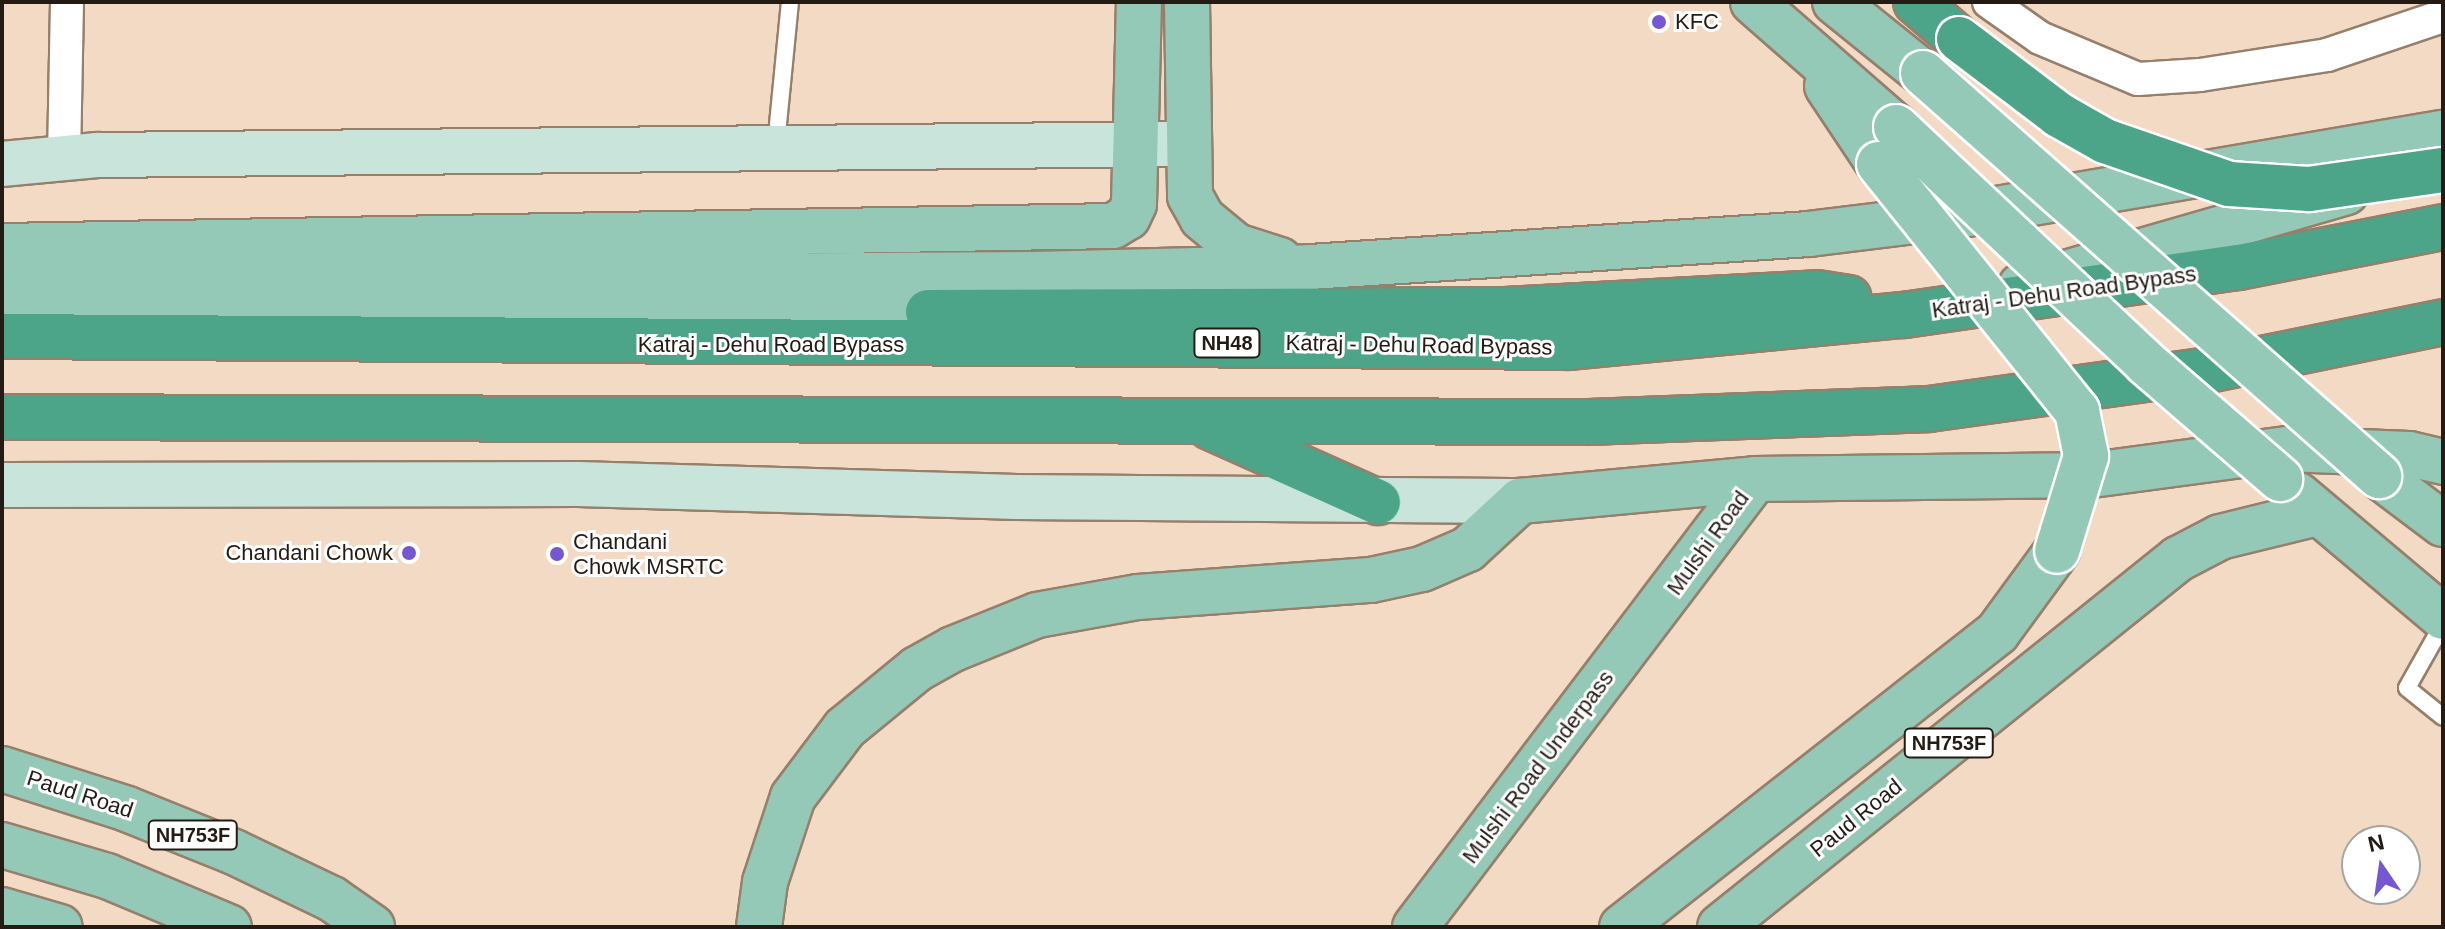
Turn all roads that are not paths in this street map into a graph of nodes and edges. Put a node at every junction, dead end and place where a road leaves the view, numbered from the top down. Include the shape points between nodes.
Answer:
1 (67, 2) edge
2 (790, 2) edge
3 (1139, 2) edge
4 (1187, 2) edge
5 (1753, 2) edge
6 (1835, 2) edge
7 (1916, 2) edge
8 (1989, 2) edge
9 (2443, 16) edge
10 (778, 124) dead end
11 (2443, 133) edge
12 (1187, 144) junction
13 (1136, 145) junction
14 (1887, 146) junction
15 (2443, 156) edge
16 (64, 158) junction
17 (2, 164) edge
18 (2443, 170) edge
19 (2443, 227) edge
20 (2, 246) edge
21 (1310, 267) junction
22 (2, 274) edge
23 (1987, 304) junction
24 (2, 308) edge
25 (928, 312) joint
26 (1904, 315) junction
27 (2443, 322) edge
28 (2, 336) edge
29 (2443, 341) edge
30 (2339, 342) junction
31 (2, 417) edge
32 (1193, 420) junction
33 (2443, 462) edge
34 (1755, 479) junction
35 (2, 485) edge
36 (1520, 501) junction
37 (1378, 502) junction
38 (2318, 513) junction
39 (2443, 524) edge
40 (1662, 607) joint
41 (2443, 617) edge
42 (2443, 624) edge
43 (2443, 717) edge
44 (2, 769) edge
45 (2, 845) edge
46 (2, 910) edge
47 (60, 927) edge
48 (229, 927) edge
49 (372, 927) edge
50 (759, 927) edge
51 (1415, 927) edge
52 (1622, 927) edge
53 (1720, 927) edge

1 - 16 street
2 - 10 lane
3 - 13 main road
4 - 12 main road
5 - 14 main road via 1792,34
6 - 39 main road, bridge via 1923,73 2379,476
7 - 18 highway, bridge via 2059,115 2105,141 2229,184 2309,189
8 - 9 street via 2040,38 2138,79 2327,55
11 - 21 main road via 1956,216 1823,232
12 - 13 street
12 - 21 main road via 1190,196 1202,218 1236,246
13 - 16 street
13 - 20 main road via 1134,204 1128,217 1113,226 1075,230
14 - 38 main road, bridge
14 - 52 main road, bridge via 2077,411 2086,456 2057,551 1997,633
15 - 23 main road via 2328,200 2033,280
16 - 17 street
19 - 23 highway, Katraj - Dehu Road Bypass / NH48 via 2239,267
21 - 22 main road via 176,279
23 - 26 highway, Katraj - Dehu Road Bypass / NH48
24 - 25 main road
25 - 26 highway via 1505,310 1817,293
26 - 28 highway, Katraj - Dehu Road Bypass / NH48 via 1569,347
27 - 30 highway
29 - 30 highway
30 - 32 highway via 2203,371 1929,409 1591,422
31 - 32 highway
32 - 37 highway
33 - 34 main road via 2409,454 2288,449 2092,475
34 - 36 main road
34 - 40 main road, Mulshi Road
35 - 37 street via 578,484
36 - 37 street
36 - 50 main road via 1468,549 1422,569 1306,586 1083,604 996,630 917,669 845,728 793,797 765,882
38 - 41 main road
38 - 53 main road, Paud Road / NH753F via 2220,537 2178,559
40 - 51 main road, Mulshi Road Underpass
42 - 43 lane via 2407,688
44 - 49 main road, Paud Road / NH753F via 127,809 234,852 332,899
45 - 48 main road via 107,876
46 - 47 main road

